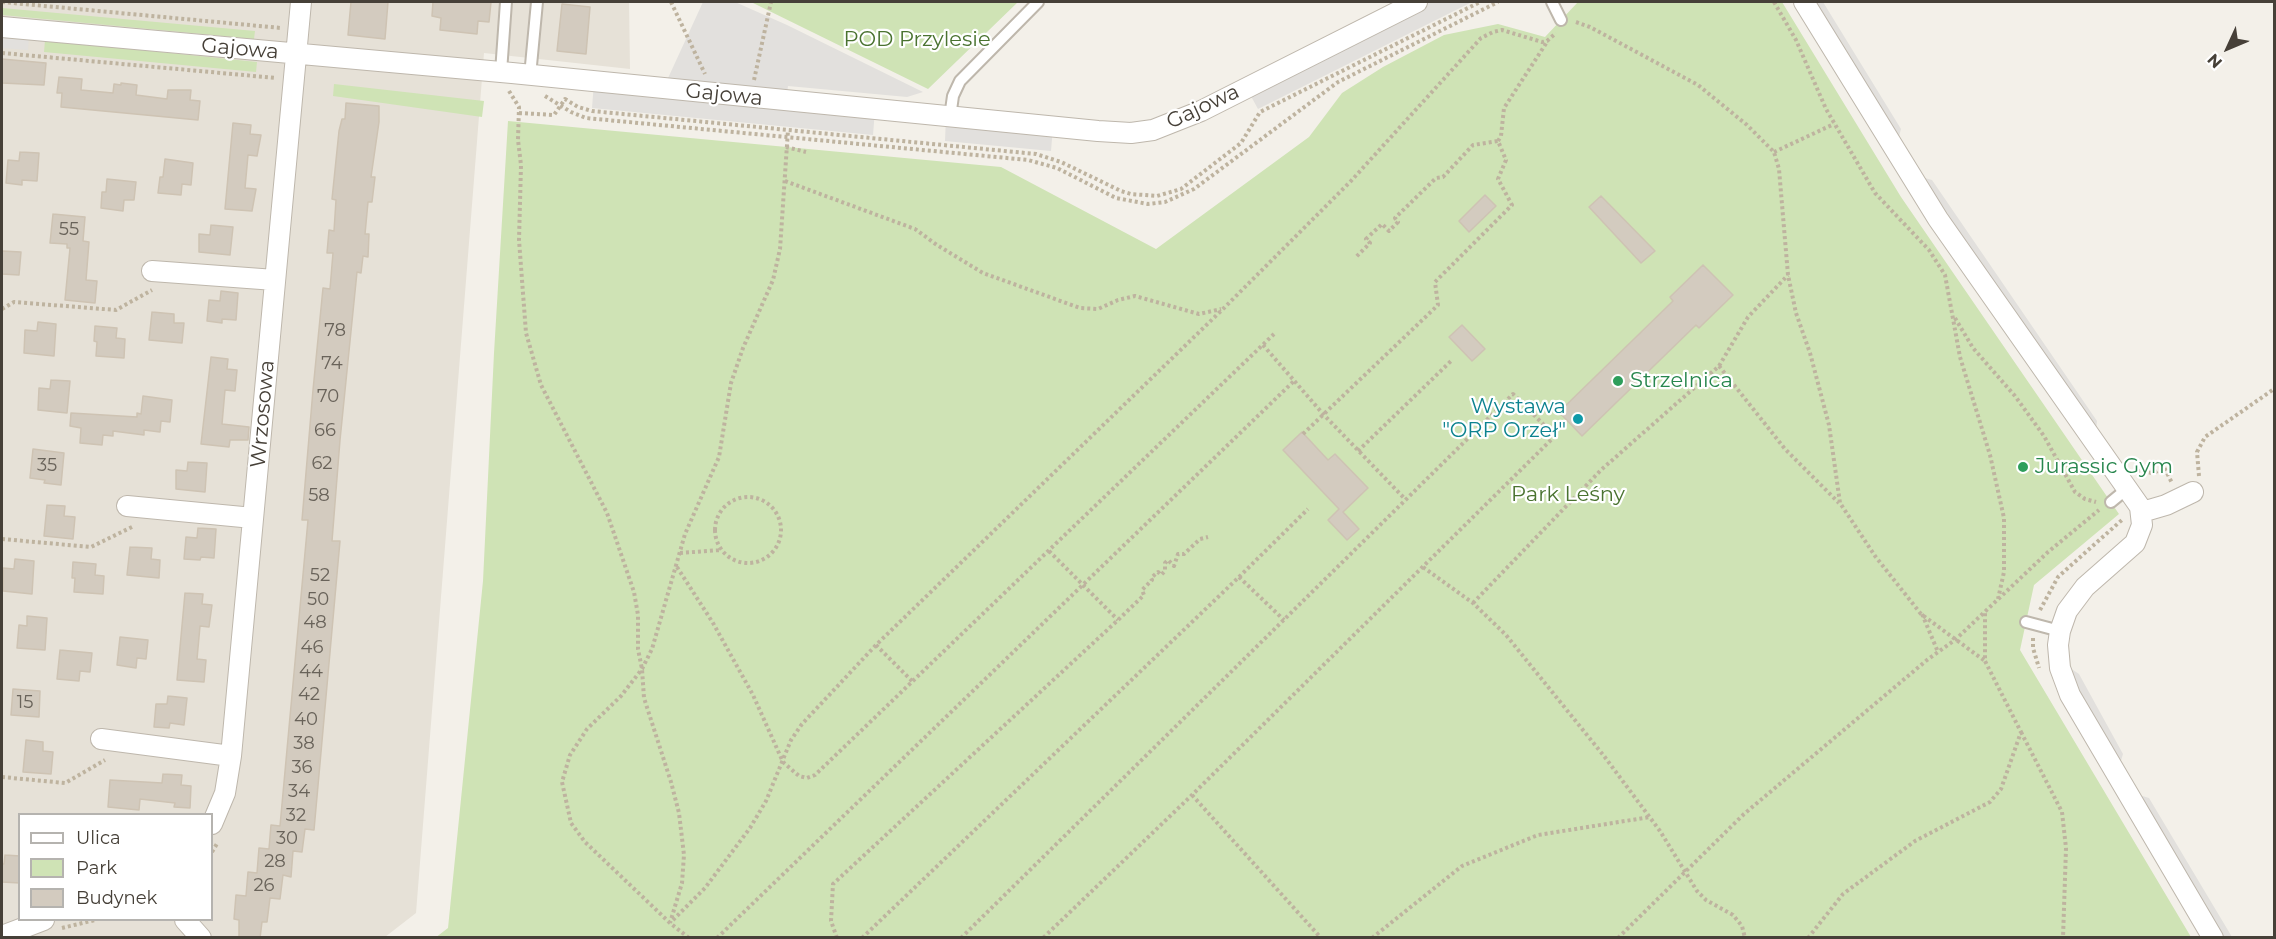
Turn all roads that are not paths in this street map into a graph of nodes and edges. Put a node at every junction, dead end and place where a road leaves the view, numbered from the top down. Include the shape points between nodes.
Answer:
1 (301, 2) edge
2 (506, 2) edge
3 (537, 2) edge
4 (1038, 2) edge
5 (1417, 2) edge
6 (1552, 2) edge
7 (1804, 2) edge
8 (1563, 22) road end
9 (2, 27) edge
10 (296, 54) junction
11 (530, 76) junction
12 (504, 80) junction
13 (950, 117) junction
14 (152, 280) road end
15 (275, 280) junction
16 (2193, 492) road end
17 (127, 506) dead end
18 (2142, 512) junction
19 (253, 518) junction
20 (2030, 623) road end
21 (2060, 631) junction
22 (101, 739) dead end
23 (231, 756) junction
24 (217, 830) edge
25 (41, 921) edge
26 (186, 921) edge
27 (2, 936) edge
28 (201, 938) edge
29 (2213, 938) edge

1 - 10 street, Wrzosowa
2 - 12 lane
3 - 11 lane
4 - 13 lane via 960,81
5 - 13 street, Gajowa via 1201,111 1153,130 1098,131
6 - 8 lane
7 - 18 street via 1938,219 2084,429 2118,496
9 - 10 street, Gajowa
10 - 12 street, Gajowa
10 - 15 street, Wrzosowa
11 - 12 street, Gajowa
11 - 13 street, Gajowa
14 - 15 street
15 - 19 street, Wrzosowa
16 - 18 street
17 - 19 street
18 - 21 street via 2141,532 2135,543 2077,595
19 - 23 street, Wrzosowa
20 - 21 lane
21 - 29 street via 2058,657 2070,695
22 - 23 street
23 - 24 street, Wrzosowa
25 - 27 street
26 - 28 street

